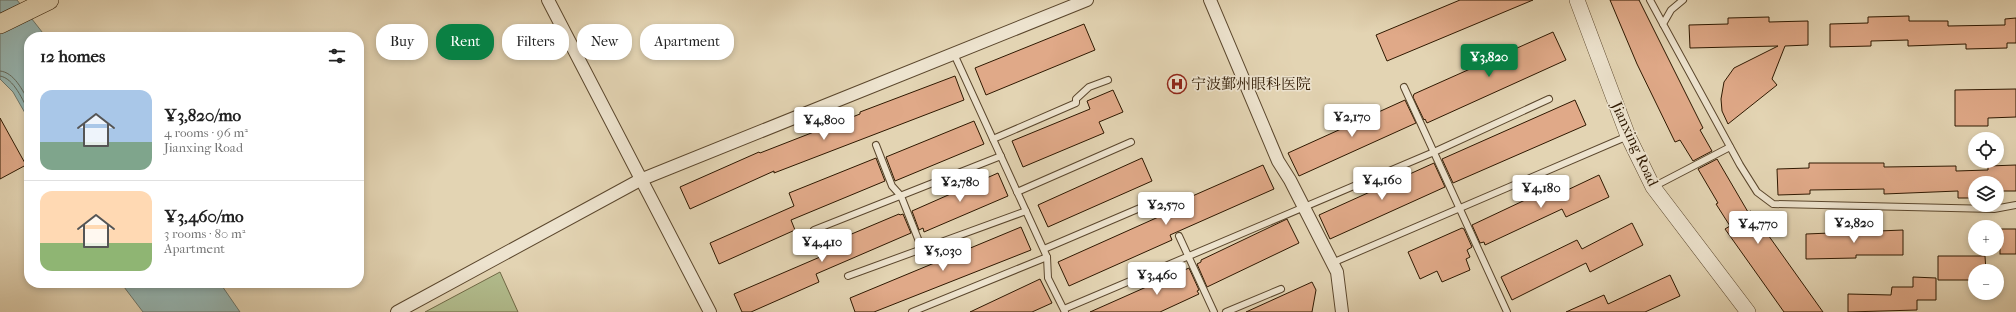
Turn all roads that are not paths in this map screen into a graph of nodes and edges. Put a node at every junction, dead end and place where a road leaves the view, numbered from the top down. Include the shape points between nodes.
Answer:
1 (49, 0) edge
2 (548, 0) edge
3 (1087, 0) edge
4 (1210, 0) edge
5 (1577, 0) edge
6 (1650, 0) edge
7 (1683, 0) edge
8 (0, 24) edge
9 (1663, 24) junction
10 (954, 54) junction
11 (1108, 80) dead end
12 (1404, 87) dead end
13 (1549, 98) dead end
14 (1628, 136) junction
15 (993, 139) junction
16 (1132, 142) dead end
17 (876, 145) dead end
18 (1730, 147) junction
19 (1434, 152) junction
20 (1001, 156) junction
21 (640, 180) junction
22 (1653, 187) junction
23 (1017, 192) junction
24 (901, 196) junction
25 (1154, 202) dead end
26 (2016, 205) edge
27 (1304, 207) junction
28 (1460, 208) junction
29 (1026, 211) junction
30 (814, 230) dead end
31 (1179, 236) dead end
32 (922, 249) junction
33 (1044, 249) junction
34 (1188, 256) junction
35 (1047, 257) junction
36 (1332, 263) junction
37 (848, 276) dead end
38 (1281, 289) dead end
39 (1064, 311) edge
40 (397, 312) edge
41 (710, 312) edge
42 (912, 312) edge
43 (1214, 312) edge
44 (1226, 312) edge
45 (1342, 312) edge
46 (1507, 312) edge
47 (1748, 312) edge

1 - 8 main road
2 - 21 street
3 - 10 street
4 - 27 street via 1278,161
5 - 14 street, Jianxing Road
6 - 9 lane
7 - 9 lane via 1671,10
9 - 18 lane
10 - 15 lane
10 - 21 street
11 - 15 lane via 1089,87 1076,99 1076,104
12 - 19 lane
13 - 19 lane
14 - 22 street, Jianxing Road
14 - 28 lane
15 - 20 lane
16 - 23 lane
17 - 24 lane via 892,186
18 - 22 lane
18 - 26 lane via 1757,192 1773,204 1994,209
19 - 27 lane
19 - 28 lane
20 - 23 lane
20 - 24 lane
21 - 40 street
21 - 41 street
22 - 47 street, Jianxing Road
23 - 29 lane
24 - 30 lane
24 - 32 lane
25 - 33 lane
27 - 34 lane
27 - 36 street
28 - 36 lane
28 - 46 lane
29 - 32 lane
29 - 33 lane
31 - 34 lane
32 - 37 lane
33 - 35 lane
34 - 39 lane
34 - 43 lane
35 - 39 lane via 1048,278
35 - 42 lane
36 - 45 street via 1337,272
38 - 44 lane

